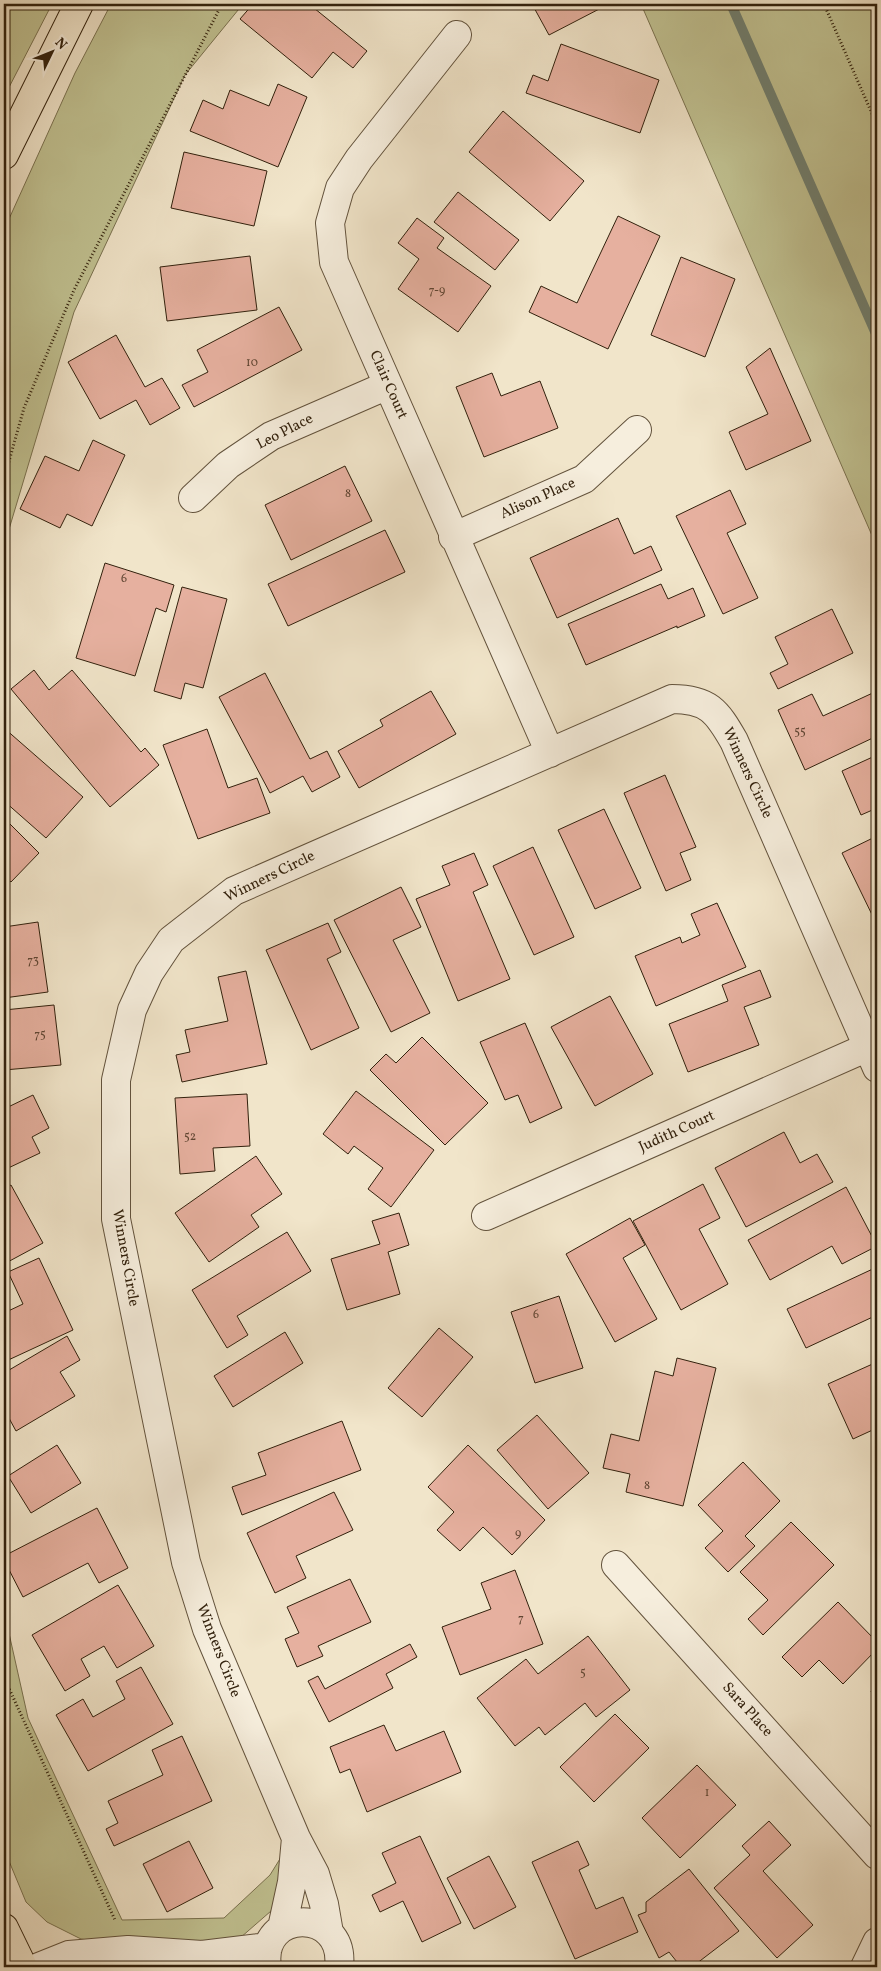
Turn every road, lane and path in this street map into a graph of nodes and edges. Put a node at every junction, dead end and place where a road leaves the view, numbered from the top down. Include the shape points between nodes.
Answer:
1 (79, 4) edge
2 (222, 4) edge
3 (824, 4) edge
4 (457, 35) dead end
5 (877, 125) edge
6 (4, 155) edge
7 (388, 385) junction
8 (637, 430) dead end
9 (4, 479) edge
10 (192, 498) dead end
11 (453, 536) junction
12 (550, 753) junction
13 (873, 1057) edge
14 (486, 1216) dead end
15 (616, 1565) dead end
16 (4, 1669) edge
17 (296, 1838) junction
18 (877, 1855) edge
19 (4, 1928) edge
20 (329, 1932) junction
21 (877, 1942) edge
22 (272, 1947) edge
23 (128, 1950) junction
24 (344, 1964) edge
25 (23, 1967) edge
26 (39, 1967) edge
27 (865, 1967) edge

1 - 6 main road
2 - 9 path via 74,290 24,408
3 - 5 path
4 - 7 street, Clair Court via 340,188 330,223 334,262
7 - 10 street, Leo Place via 271,436 228,464
7 - 11 street, Clair Court
8 - 11 street, Alison Place via 584,479
11 - 12 street, Clair Court
12 - 13 street, Winners Circle via 672,699 690,699 708,705 723,721 734,741
12 - 17 street, Winners Circle via 234,891 171,940 149,974 132,1010 116,1080 114,1155 118,1228 186,1562 207,1629
13 - 14 street, Judith Court
15 - 18 street, Sara Place
16 - 23 path via 7,1684
17 - 20 street, Winners Circle via 315,1874
17 - 22 street, Winners Circle via 292,1882
19 - 25 main road
20 - 22 street via 306,1922 293,1923
20 - 24 street, Winners Circle
21 - 27 street
22 - 23 street via 202,1955
23 - 26 street via 69,1955

